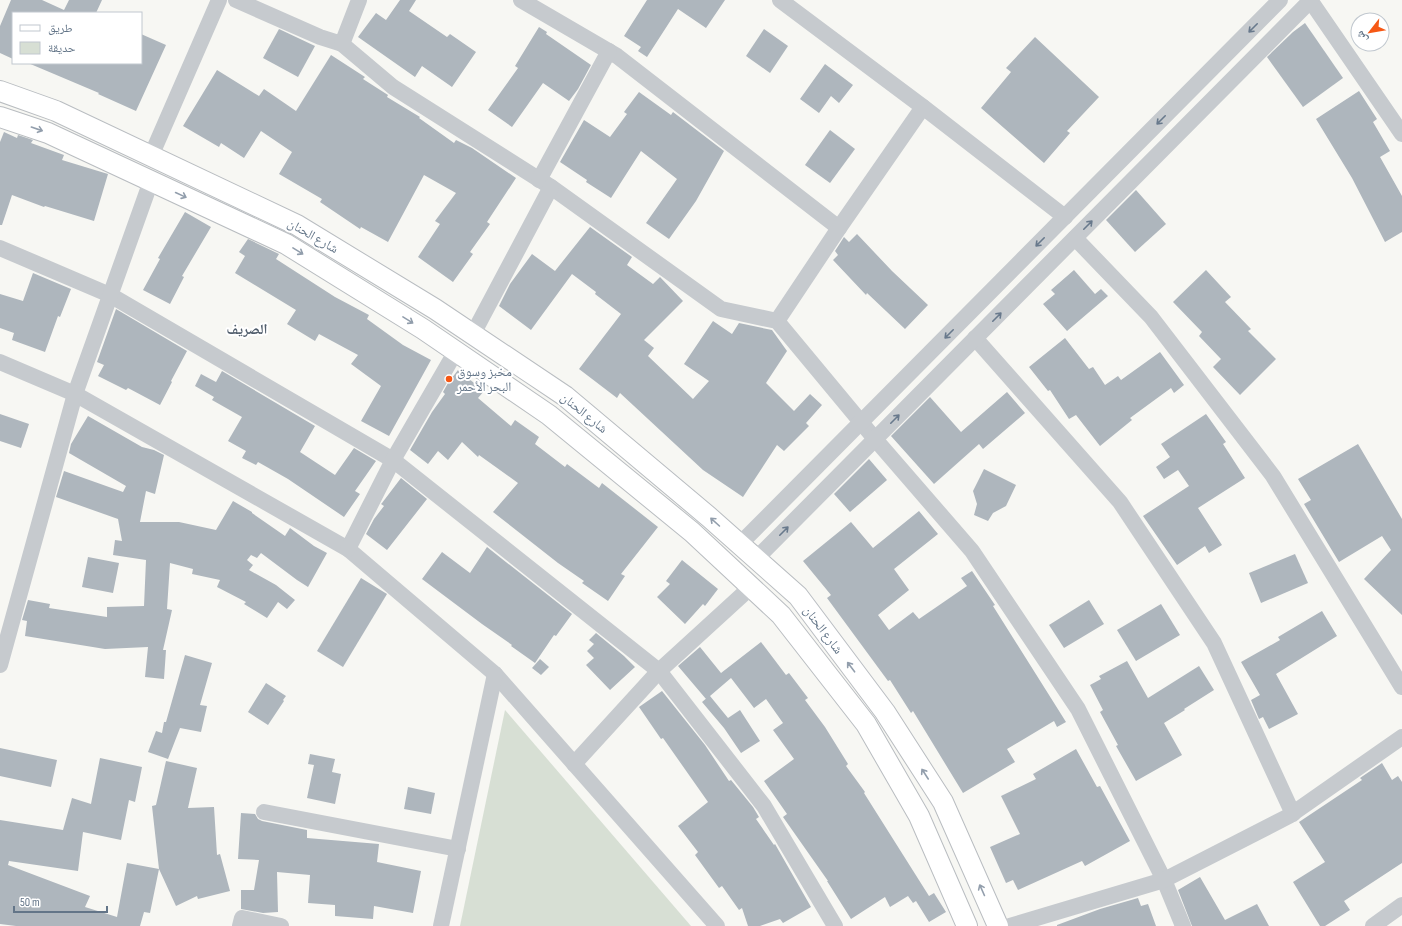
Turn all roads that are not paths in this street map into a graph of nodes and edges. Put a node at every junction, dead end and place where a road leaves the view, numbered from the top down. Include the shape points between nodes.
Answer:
1 (236, 0) edge
2 (359, 0) edge
3 (521, 0) edge
4 (780, 0) edge
5 (1280, 0) edge
6 (1311, 0) edge
7 (213, 2) edge
8 (342, 44) junction
9 (609, 51) junction
10 (0, 91) edge
11 (924, 108) junction
12 (0, 116) edge
13 (1402, 134) edge
14 (151, 156) junction
15 (151, 181) junction
16 (545, 184) junction
17 (1065, 217) junction
18 (839, 228) junction
19 (1075, 238) junction
20 (0, 248) edge
21 (110, 295) junction
22 (777, 321) junction
23 (473, 334) junction
24 (975, 338) junction
25 (456, 352) junction
26 (0, 362) edge
27 (75, 394) junction
28 (861, 423) junction
29 (875, 439) junction
30 (393, 460) junction
31 (740, 544) junction
32 (348, 549) junction
33 (756, 559) junction
34 (751, 587) junction
35 (0, 665) edge
36 (659, 671) junction
37 (495, 674) junction
38 (1402, 687) edge
39 (1402, 736) edge
40 (574, 764) junction
41 (264, 812) dead end
42 (1293, 814) junction
43 (458, 849) junction
44 (1164, 880) junction
45 (1402, 905) edge
46 (240, 926) edge
47 (282, 926) edge
48 (442, 926) edge
49 (717, 926) edge
50 (835, 926) edge
51 (967, 926) edge
52 (998, 926) edge
53 (1010, 926) edge
54 (1183, 926) edge
55 (1373, 926) edge

1 - 8 street
2 - 8 street
3 - 9 street
4 - 11 street
5 -> 17 street
6 - 13 street
19 -> 6 street
7 - 14 street
8 - 16 street via 393,87
9 - 16 street
9 - 18 street
10 - 14 main road, شارع الحنان via 56,111
11 - 17 street
11 - 18 street
12 -> 15 main road, شارع الحنان via 48,133
14 - 23 main road, شارع الحنان via 297,225 435,308
15 - 21 street
15 -> 25 main road, شارع الحنان via 286,244
16 - 22 street via 721,310
16 - 23 street
17 -> 28 street
18 - 22 street
24 -> 19 street
19 - 38 street via 1150,317 1273,476
20 - 21 street
21 - 27 street
21 - 30 street
22 - 28 street
31 -> 23 main road, شارع الحنان via 565,396
29 -> 24 street
24 - 42 street via 1120,502 1159,560 1214,643
25 - 30 street
25 - 34 main road, شارع الحنان via 549,415 692,532
26 - 27 street
27 - 32 street
27 - 35 street
28 - 29 street
28 - 31 street
33 -> 29 street
29 - 44 street via 972,551 1078,709
30 - 32 street
30 - 36 street
31 - 33 main road, شارع الحنان
32 - 37 street
52 -> 33 main road, شارع الحنان via 943,802 885,712 798,596
34 - 36 street
34 - 51 main road, شارع الحنان via 781,615 866,724 919,816
36 - 40 street
36 - 50 street via 764,806
37 - 40 street
37 - 43 street
39 - 42 street
40 - 49 street
41 - 43 street
42 - 44 street
43 - 48 street
44 - 53 street
44 - 54 street
45 - 55 street
46 - 47 street via 242,918

